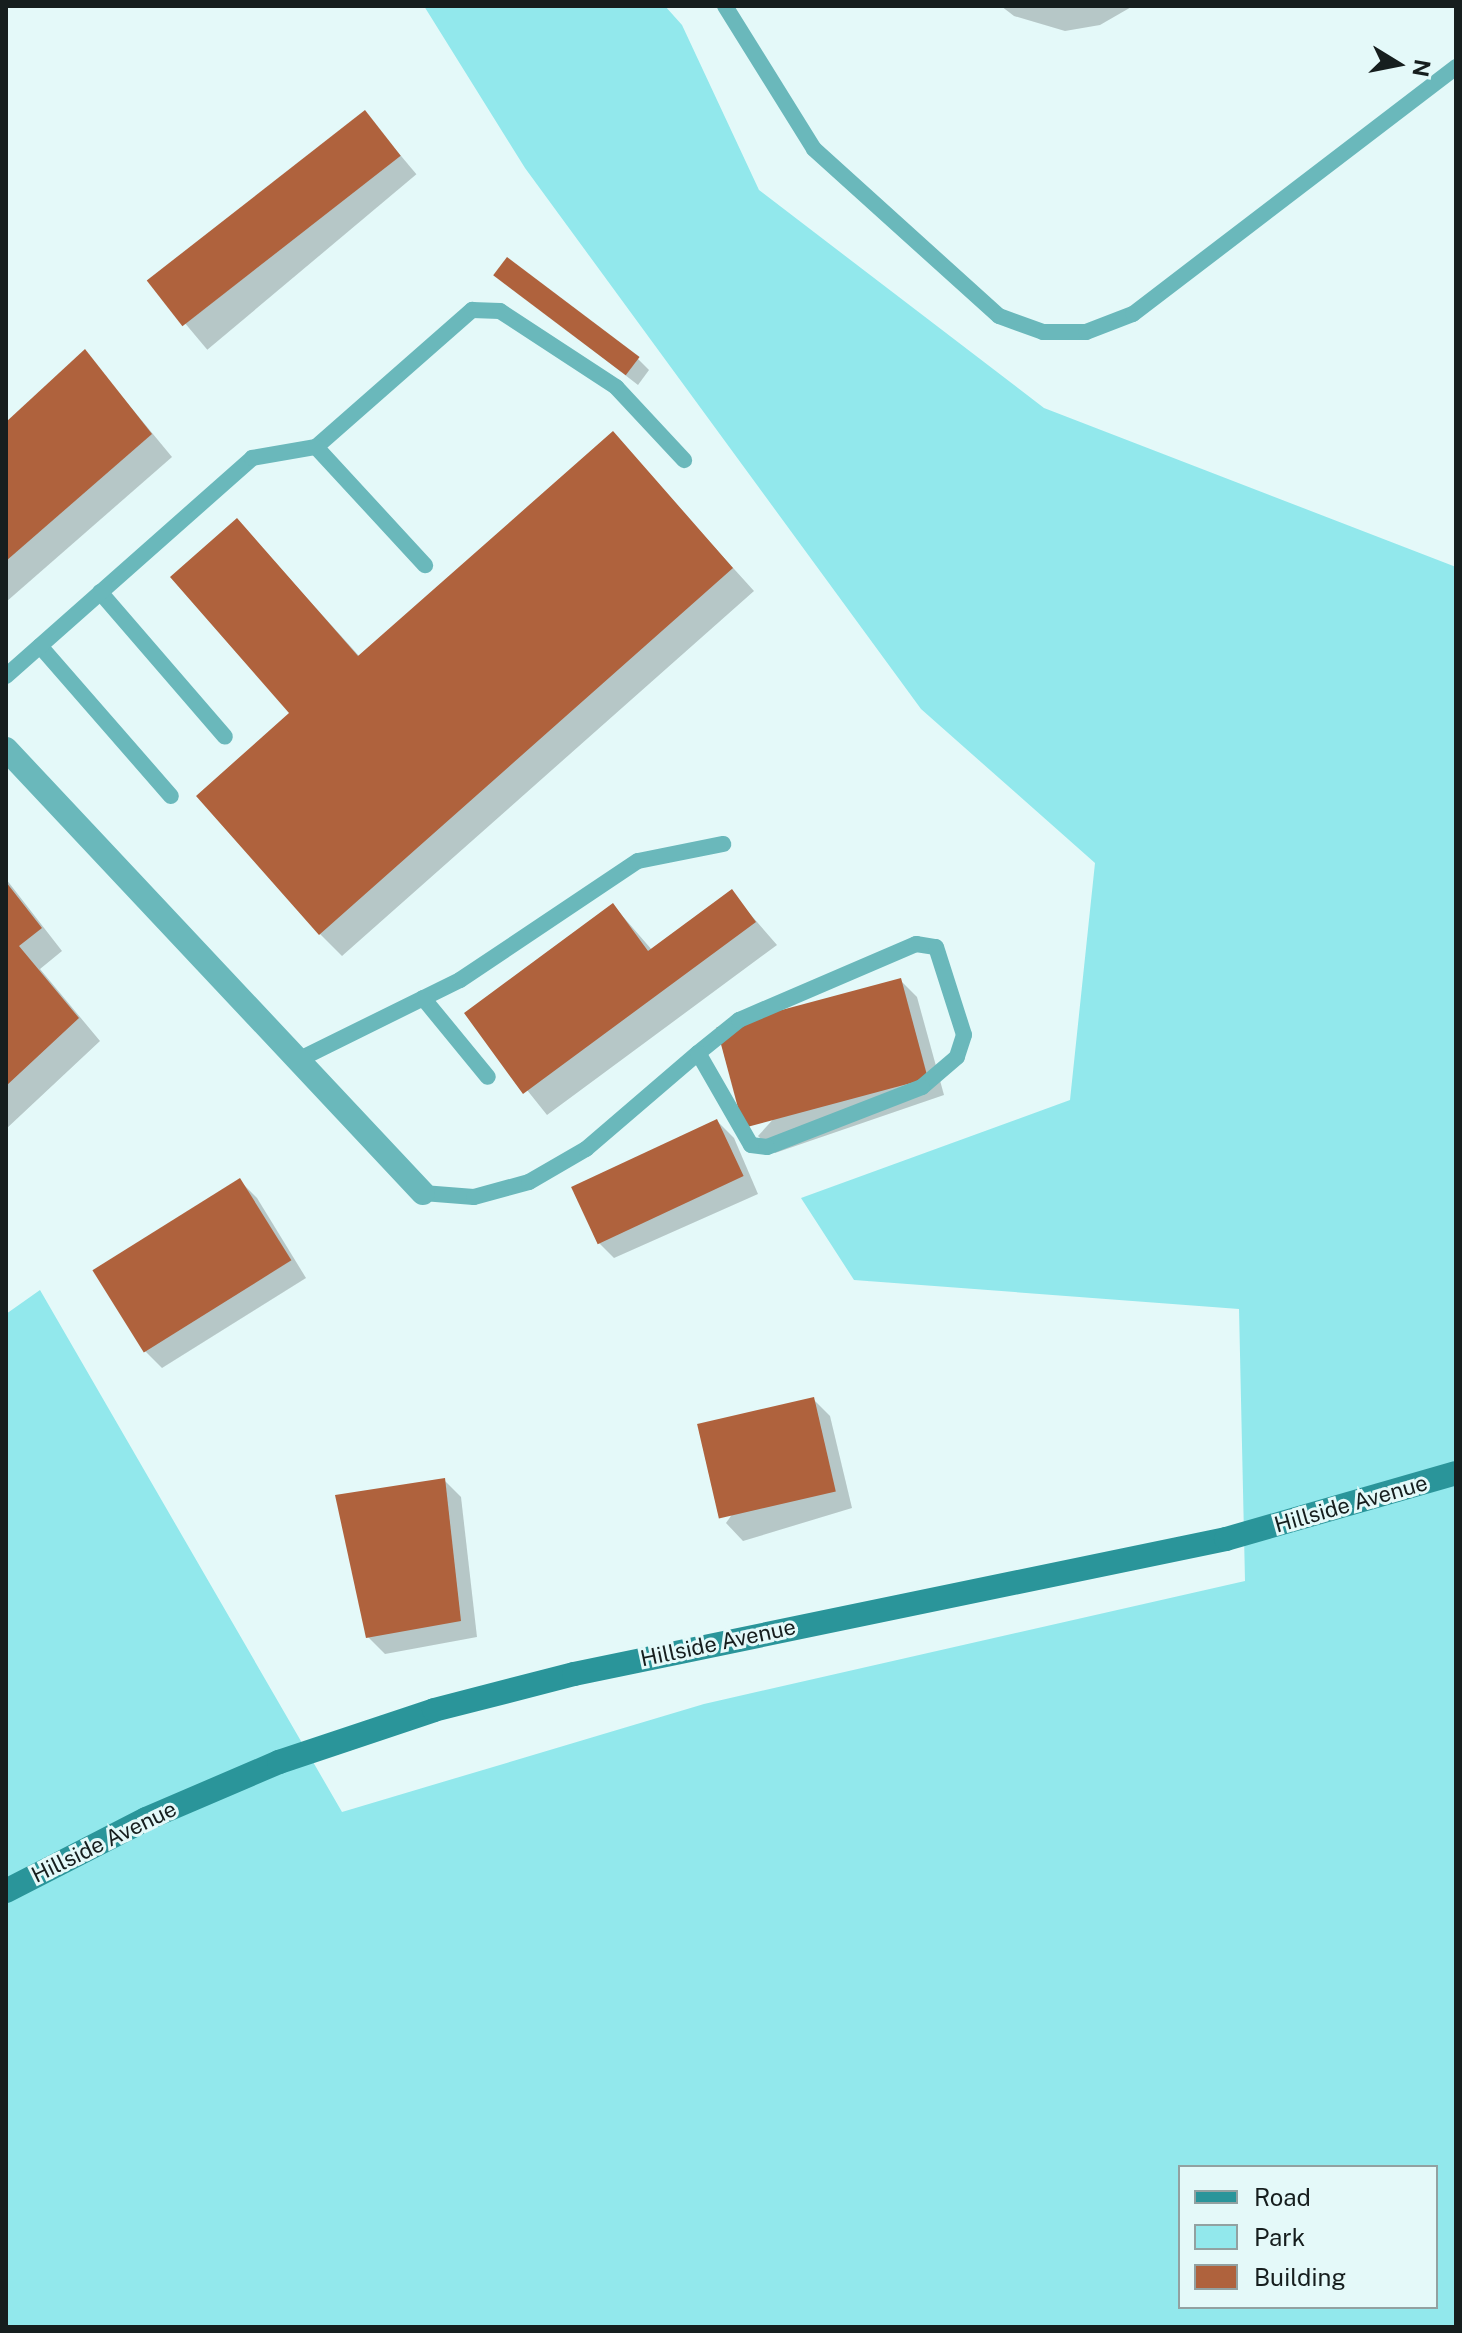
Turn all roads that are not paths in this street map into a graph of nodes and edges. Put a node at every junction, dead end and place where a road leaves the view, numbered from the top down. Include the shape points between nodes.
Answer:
1 (725, 6) edge
2 (1456, 67) edge
3 (316, 447) junction
4 (684, 460) dead end
5 (425, 565) dead end
6 (100, 592) junction
7 (40, 646) junction
8 (6, 676) edge
9 (225, 737) dead end
10 (6, 749) edge
11 (171, 796) dead end
12 (723, 844) dead end
13 (423, 998) junction
14 (698, 1053) junction
15 (298, 1060) junction
16 (488, 1077) dead end
17 (423, 1193) joint
18 (1456, 1473) edge
19 (6, 1891) edge

1 - 2 lane via 814,149 999,316 1043,332 1086,332 1133,314
3 - 4 lane via 472,310 500,311 616,387
3 - 5 lane
3 - 6 lane via 252,458
6 - 7 lane
6 - 9 lane
7 - 8 lane
7 - 11 lane
10 - 15 street
12 - 13 lane via 638,861 460,980
13 - 15 lane
13 - 16 lane
14 - 14 lane via 739,1020 916,944 936,947 964,1035 957,1057 922,1087 767,1147 751,1145
14 - 17 lane via 586,1149 529,1182 474,1197
15 - 17 street
18 - 19 street, Hillside Avenue via 1226,1539 636,1661 434,1710 279,1762 173,1807

